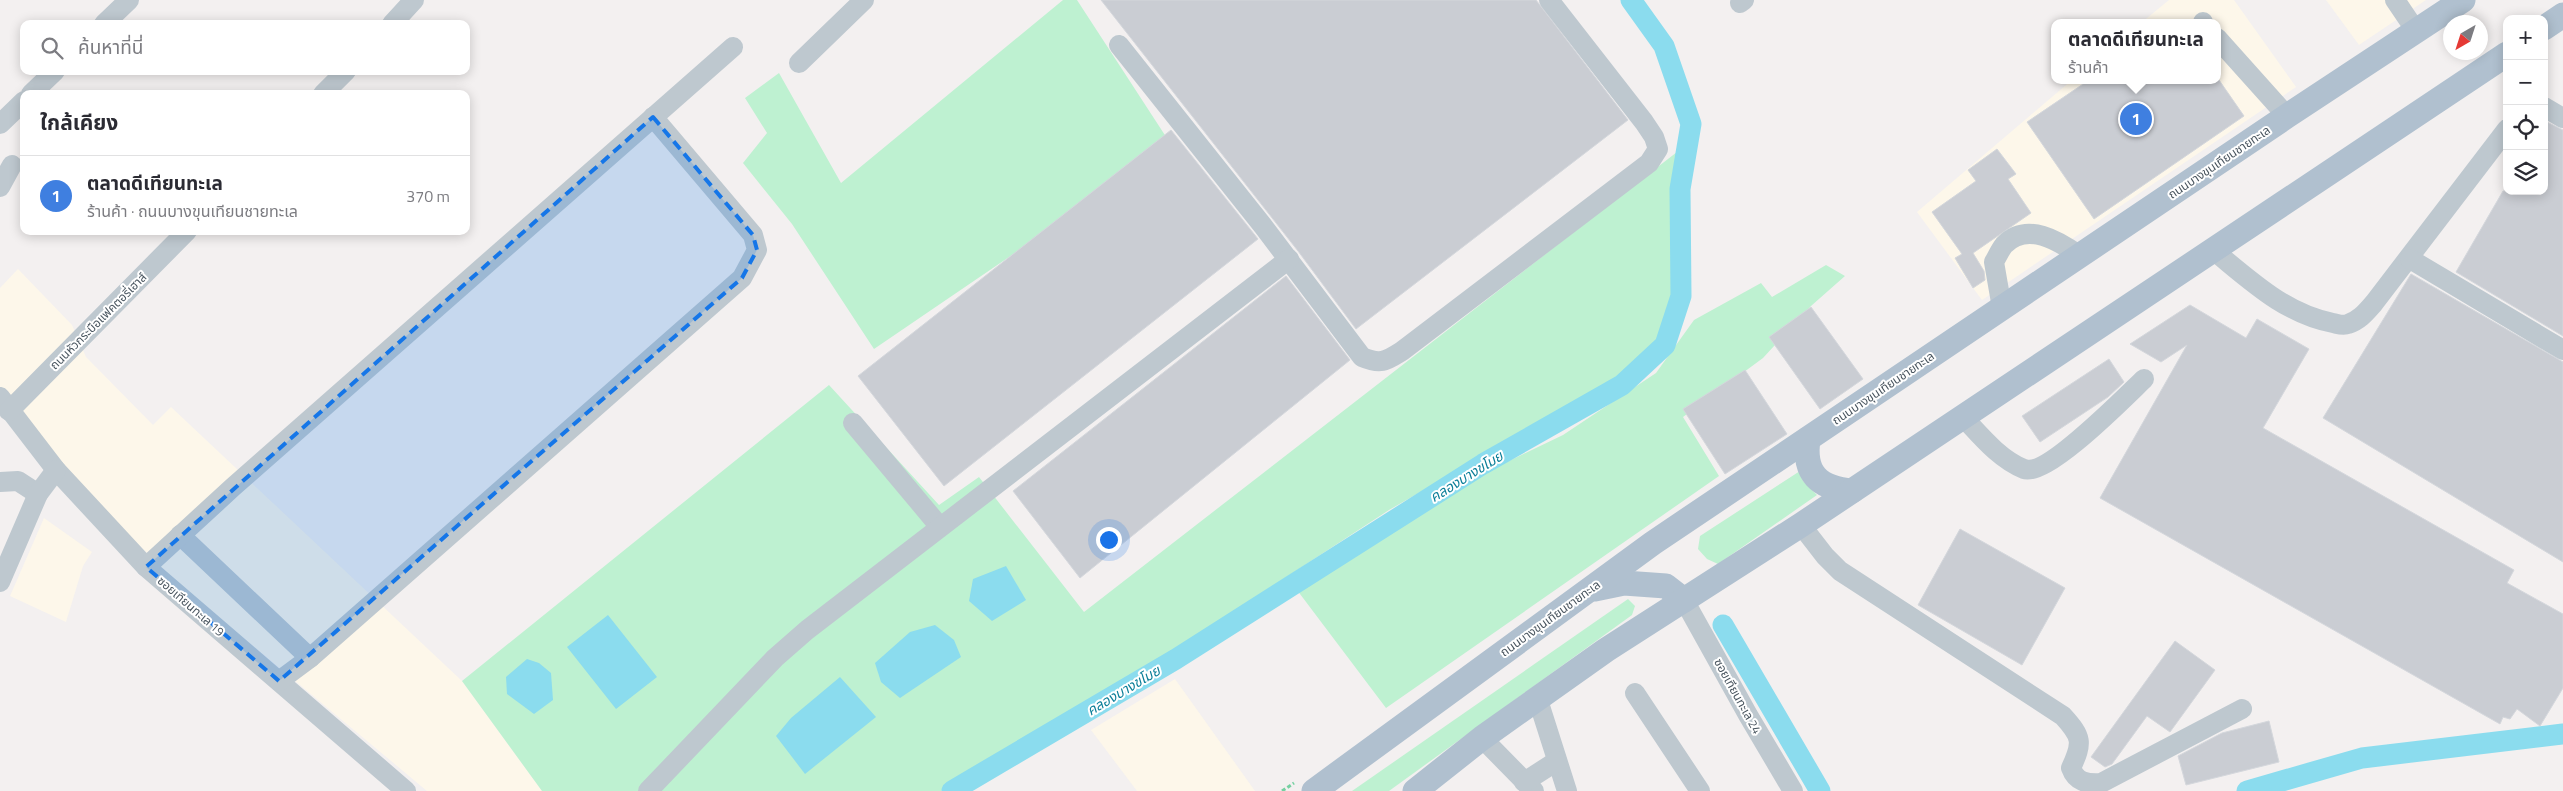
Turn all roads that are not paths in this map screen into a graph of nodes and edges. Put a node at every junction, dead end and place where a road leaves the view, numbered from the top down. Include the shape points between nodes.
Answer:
1 (129, 0) edge
2 (414, 0) edge
3 (864, 0) edge
4 (1549, 0) edge
5 (2463, 0) edge
6 (2398, 1) edge
7 (2563, 15) edge
8 (108, 20) edge
9 (396, 20) edge
10 (2548, 25) edge
11 (2416, 31) junction
12 (2221, 42) edge
13 (1119, 45) dead end
14 (732, 47) dead end
15 (2503, 57) edge
16 (799, 64) dead end
17 (51, 75) edge
18 (342, 75) edge
19 (35, 90) edge
20 (327, 90) edge
21 (20, 105) edge
22 (2548, 109) edge
23 (2287, 116) junction
24 (653, 117) junction
25 (2563, 118) edge
26 (0, 124) edge
27 (2503, 134) edge
28 (12, 165) dead end
29 (0, 187) edge
30 (183, 235) edge
31 (2213, 250) junction
32 (2080, 256) junction
33 (2410, 258) junction
34 (1289, 260) junction
35 (2002, 308) junction
36 (2563, 350) edge
37 (2144, 379) dead end
38 (5, 404) edge
39 (1963, 417) junction
40 (853, 423) dead end
41 (1808, 439) junction
42 (56, 470) junction
43 (0, 482) edge
44 (1852, 490) junction
45 (38, 494) junction
46 (1801, 525) junction
47 (940, 527) junction
48 (180, 535) junction
49 (146, 567) junction
50 (0, 582) edge
51 (1588, 591) junction
52 (1684, 600) junction
53 (310, 658) junction
54 (279, 681) junction
55 (1636, 693) dead end
56 (1538, 700) junction
57 (2242, 709) dead end
58 (1482, 738) junction
59 (1557, 761) junction
60 (1529, 787) edge
61 (406, 791) edge
62 (648, 791) edge
63 (1314, 791) edge
64 (1415, 791) edge
65 (1568, 791) edge
66 (1700, 791) edge
67 (1793, 791) edge

1 - 8 street
2 - 9 street
3 - 16 street
4 - 34 street via 1654,137 1658,149 1649,163 1384,362 1362,357
5 - 11 main road, ถนนบางขุนเทียนชายทะเล
6 - 11 street
7 - 10 main road
11 - 23 main road, ถนนบางขุนเทียนชายทะเล
12 - 23 street
13 - 34 street
14 - 24 street
15 - 31 main road
17 - 19 street
18 - 20 street
21 - 26 street
22 - 25 street
23 - 32 main road, ถนนบางขุนเทียนชายทะเล
24 - 48 street
24 - 53 street via 753,236 757,250 742,278
27 - 33 street
28 - 29 street
30 - 38 street, ถนนหัวกระบือแฟคตอรี่เฮาส์
31 - 33 street via 2288,308 2319,320 2346,325 2360,319
31 - 39 main road
32 - 35 main road, ถนนบางขุนเทียนชายทะเล
32 - 35 street via 2044,236 2023,234 2015,237 2004,245 1994,262
33 - 36 street
34 - 47 street
35 - 41 main road, ถนนบางขุนเทียนชายทะเล
37 - 39 street via 2058,458 2040,468 2025,469 2005,457
38 - 42 street, ซอยเทียนทะเล 19
39 - 44 main road
40 - 47 street
41 - 44 main road via 1806,453 1817,480 1828,486
41 - 51 main road, ถนนบางขุนเทียนชายทะเล via 1653,543
42 - 45 street
42 - 49 street, ซอยเทียนทะเล 19
43 - 45 street via 18,481
44 - 46 main road
45 - 50 street
46 - 52 main road
46 - 57 street via 1840,571 2063,716 2080,740 2080,749 2071,768 2081,781 2089,784 2101,782
47 - 62 street via 843,600 775,658
48 - 49 street
48 - 53 street
49 - 54 street, ซอยเทียนทะเล 19
51 - 52 main road via 1624,583 1666,586
51 - 63 main road, ถนนบางขุนเทียนชายทะเล
52 - 56 main road via 1606,650
52 - 67 street, ซอยเทียนทะเล 24
53 - 54 street
54 - 61 street, ซอยเทียนทะเล 19
55 - 66 street
56 - 58 main road
56 - 59 street
58 - 60 street
58 - 64 main road
59 - 60 street
59 - 65 street

